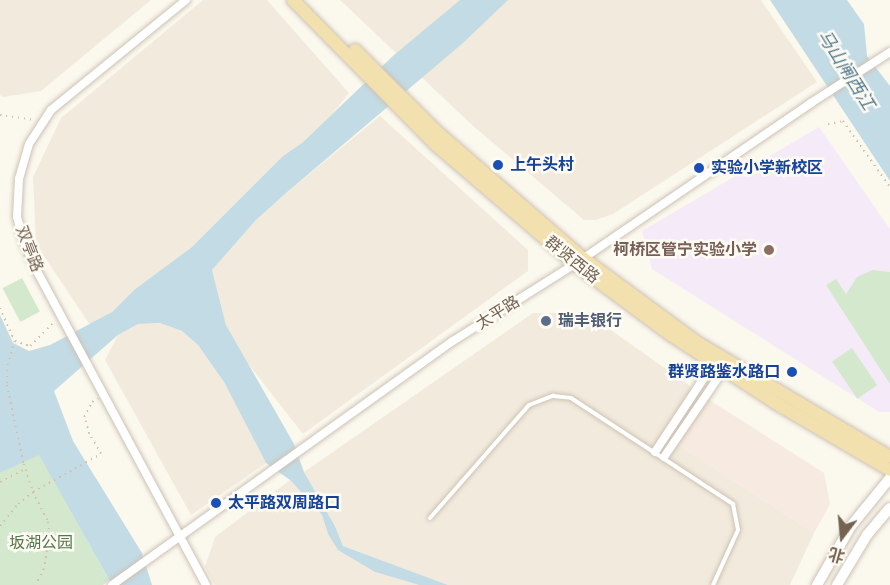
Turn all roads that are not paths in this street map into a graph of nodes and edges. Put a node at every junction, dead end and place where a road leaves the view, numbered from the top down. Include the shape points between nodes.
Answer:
1 (186, 0) edge
2 (293, 0) edge
3 (305, 0) edge
4 (890, 52) edge
5 (372, 73) junction
6 (580, 262) junction
7 (719, 366) junction
8 (655, 452) junction
9 (664, 457) junction
10 (890, 457) edge
11 (890, 471) edge
12 (890, 478) edge
13 (890, 508) edge
14 (430, 518) dead end
15 (180, 536) junction
16 (112, 585) edge
17 (206, 585) edge
18 (713, 585) edge
19 (817, 585) edge
20 (837, 585) edge

1 - 15 street, 双亭路 via 51,110 29,144 19,179 17,217 25,246
2 - 5 main road, 群贤西路
3 - 5 main road, 群贤西路
4 - 6 street, 太平路
5 - 6 main road, 群贤西路 via 461,167
6 - 7 main road, 群贤西路
6 - 10 main road, 群贤西路 via 698,343
6 - 15 street, 太平路 via 453,341
7 - 8 street
7 - 9 street
7 - 11 main road, 群贤西路
8 - 9 lane
8 - 14 lane via 571,398 553,396 529,405
9 - 18 lane via 733,504 738,530
12 - 19 street via 851,526
13 - 20 street via 867,535
15 - 16 street, 太平路
15 - 17 street, 双亭路

